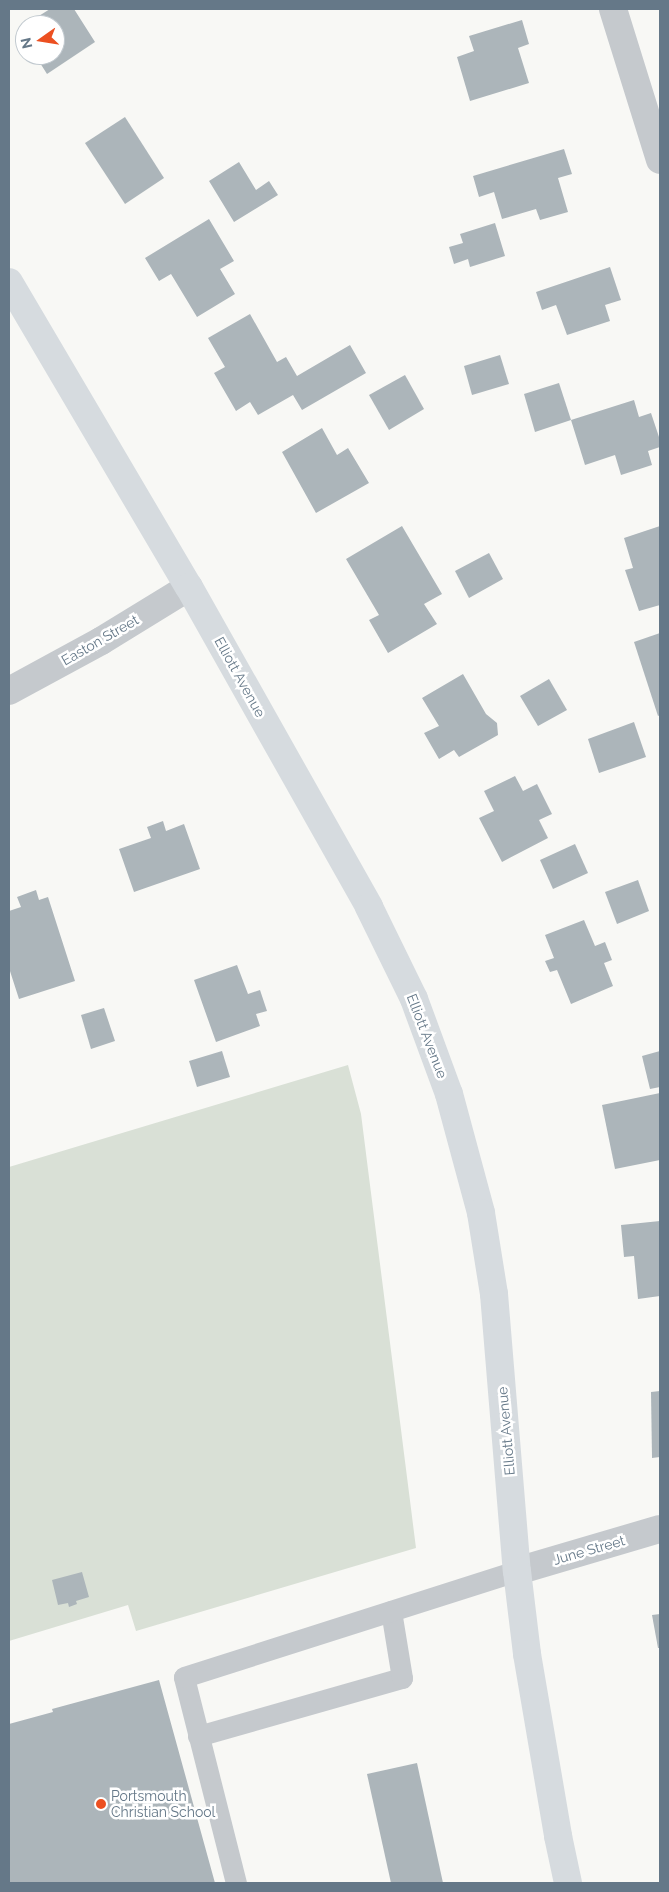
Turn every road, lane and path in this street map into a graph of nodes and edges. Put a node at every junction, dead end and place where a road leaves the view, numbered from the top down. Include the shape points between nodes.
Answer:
1 (613, 9) edge
2 (660, 160) edge
3 (9, 282) edge
4 (189, 587) junction
5 (9, 691) edge
6 (660, 1529) edge
7 (517, 1571) junction
8 (391, 1611) junction
9 (198, 1736) junction
10 (236, 1883) edge
11 (568, 1883) edge

1 - 2 street
3 - 4 street, Elliott Avenue
4 - 5 street, Easton Street via 101,641
4 - 7 street, Elliott Avenue via 369,906 414,999 449,1094 480,1212 494,1294
6 - 7 street, June Street
7 - 8 lane
7 - 11 street, Elliott Avenue via 527,1654
8 - 9 lane via 184,1677
8 - 9 lane via 402,1678
9 - 10 lane

